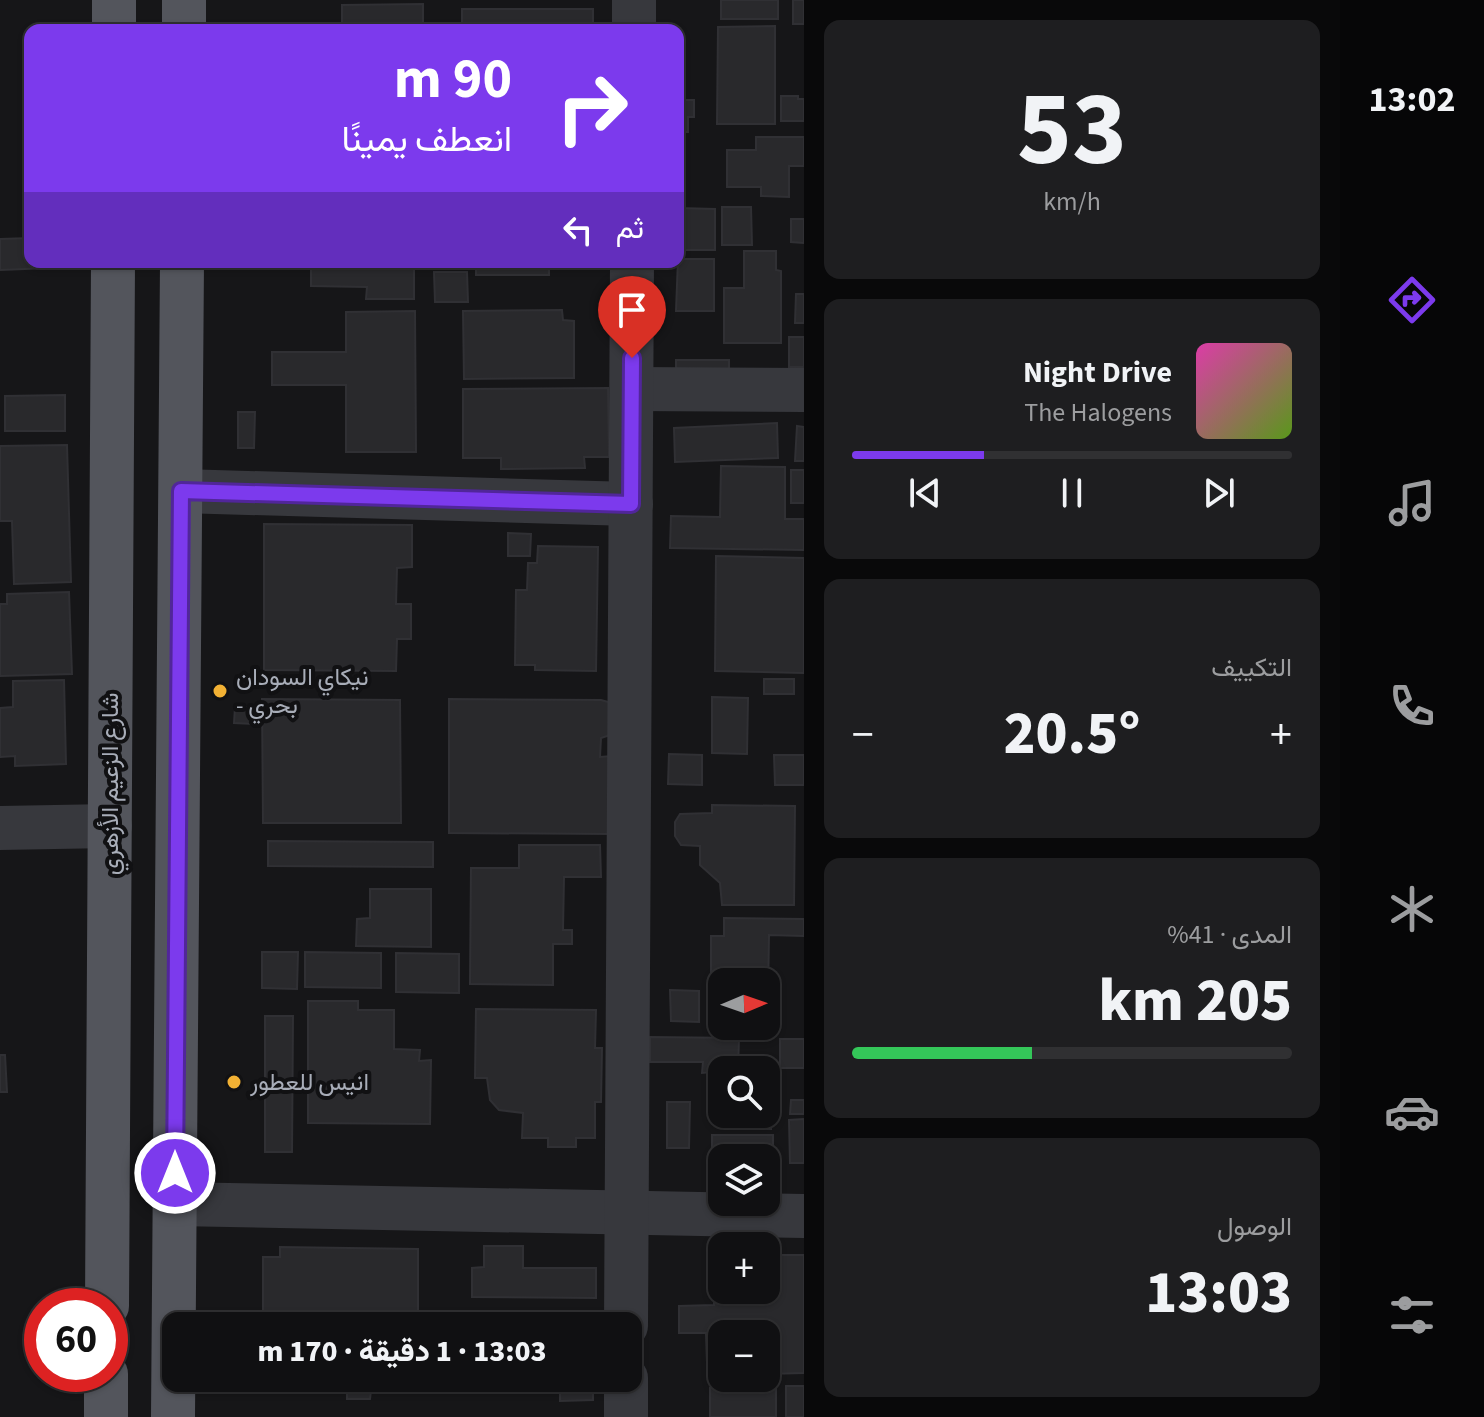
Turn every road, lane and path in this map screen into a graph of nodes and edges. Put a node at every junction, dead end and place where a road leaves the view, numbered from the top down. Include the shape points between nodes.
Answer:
1 (114, 0) edge
2 (184, 0) edge
3 (634, 0) edge
4 (114, 24) edge
5 (184, 24) edge
6 (634, 24) edge
7 (113, 268) edge
8 (182, 268) edge
9 (632, 268) edge
10 (632, 389) junction
11 (804, 390) edge
12 (181, 491) junction
13 (631, 504) junction
14 (110, 826) junction
15 (0, 828) edge
16 (175, 1204) junction
17 (627, 1213) junction
18 (804, 1216) edge
19 (107, 1288) edge
20 (626, 1312) edge
21 (106, 1392) edge
22 (626, 1392) edge
23 (106, 1417) edge
24 (173, 1417) edge
25 (626, 1417) edge

1 - 4 main road
2 - 5 main road
3 - 6 street
7 - 14 main road, شارع الزعيم الأزهري
8 - 12 main road
9 - 10 street
10 - 11 street
10 - 13 street
12 - 13 street
12 - 16 main road
13 - 17 street
14 - 15 street
14 - 19 main road, شارع الزعيم الأزهري
16 - 17 street
16 - 24 main road
17 - 18 street
17 - 20 street
21 - 23 main road
22 - 25 street

